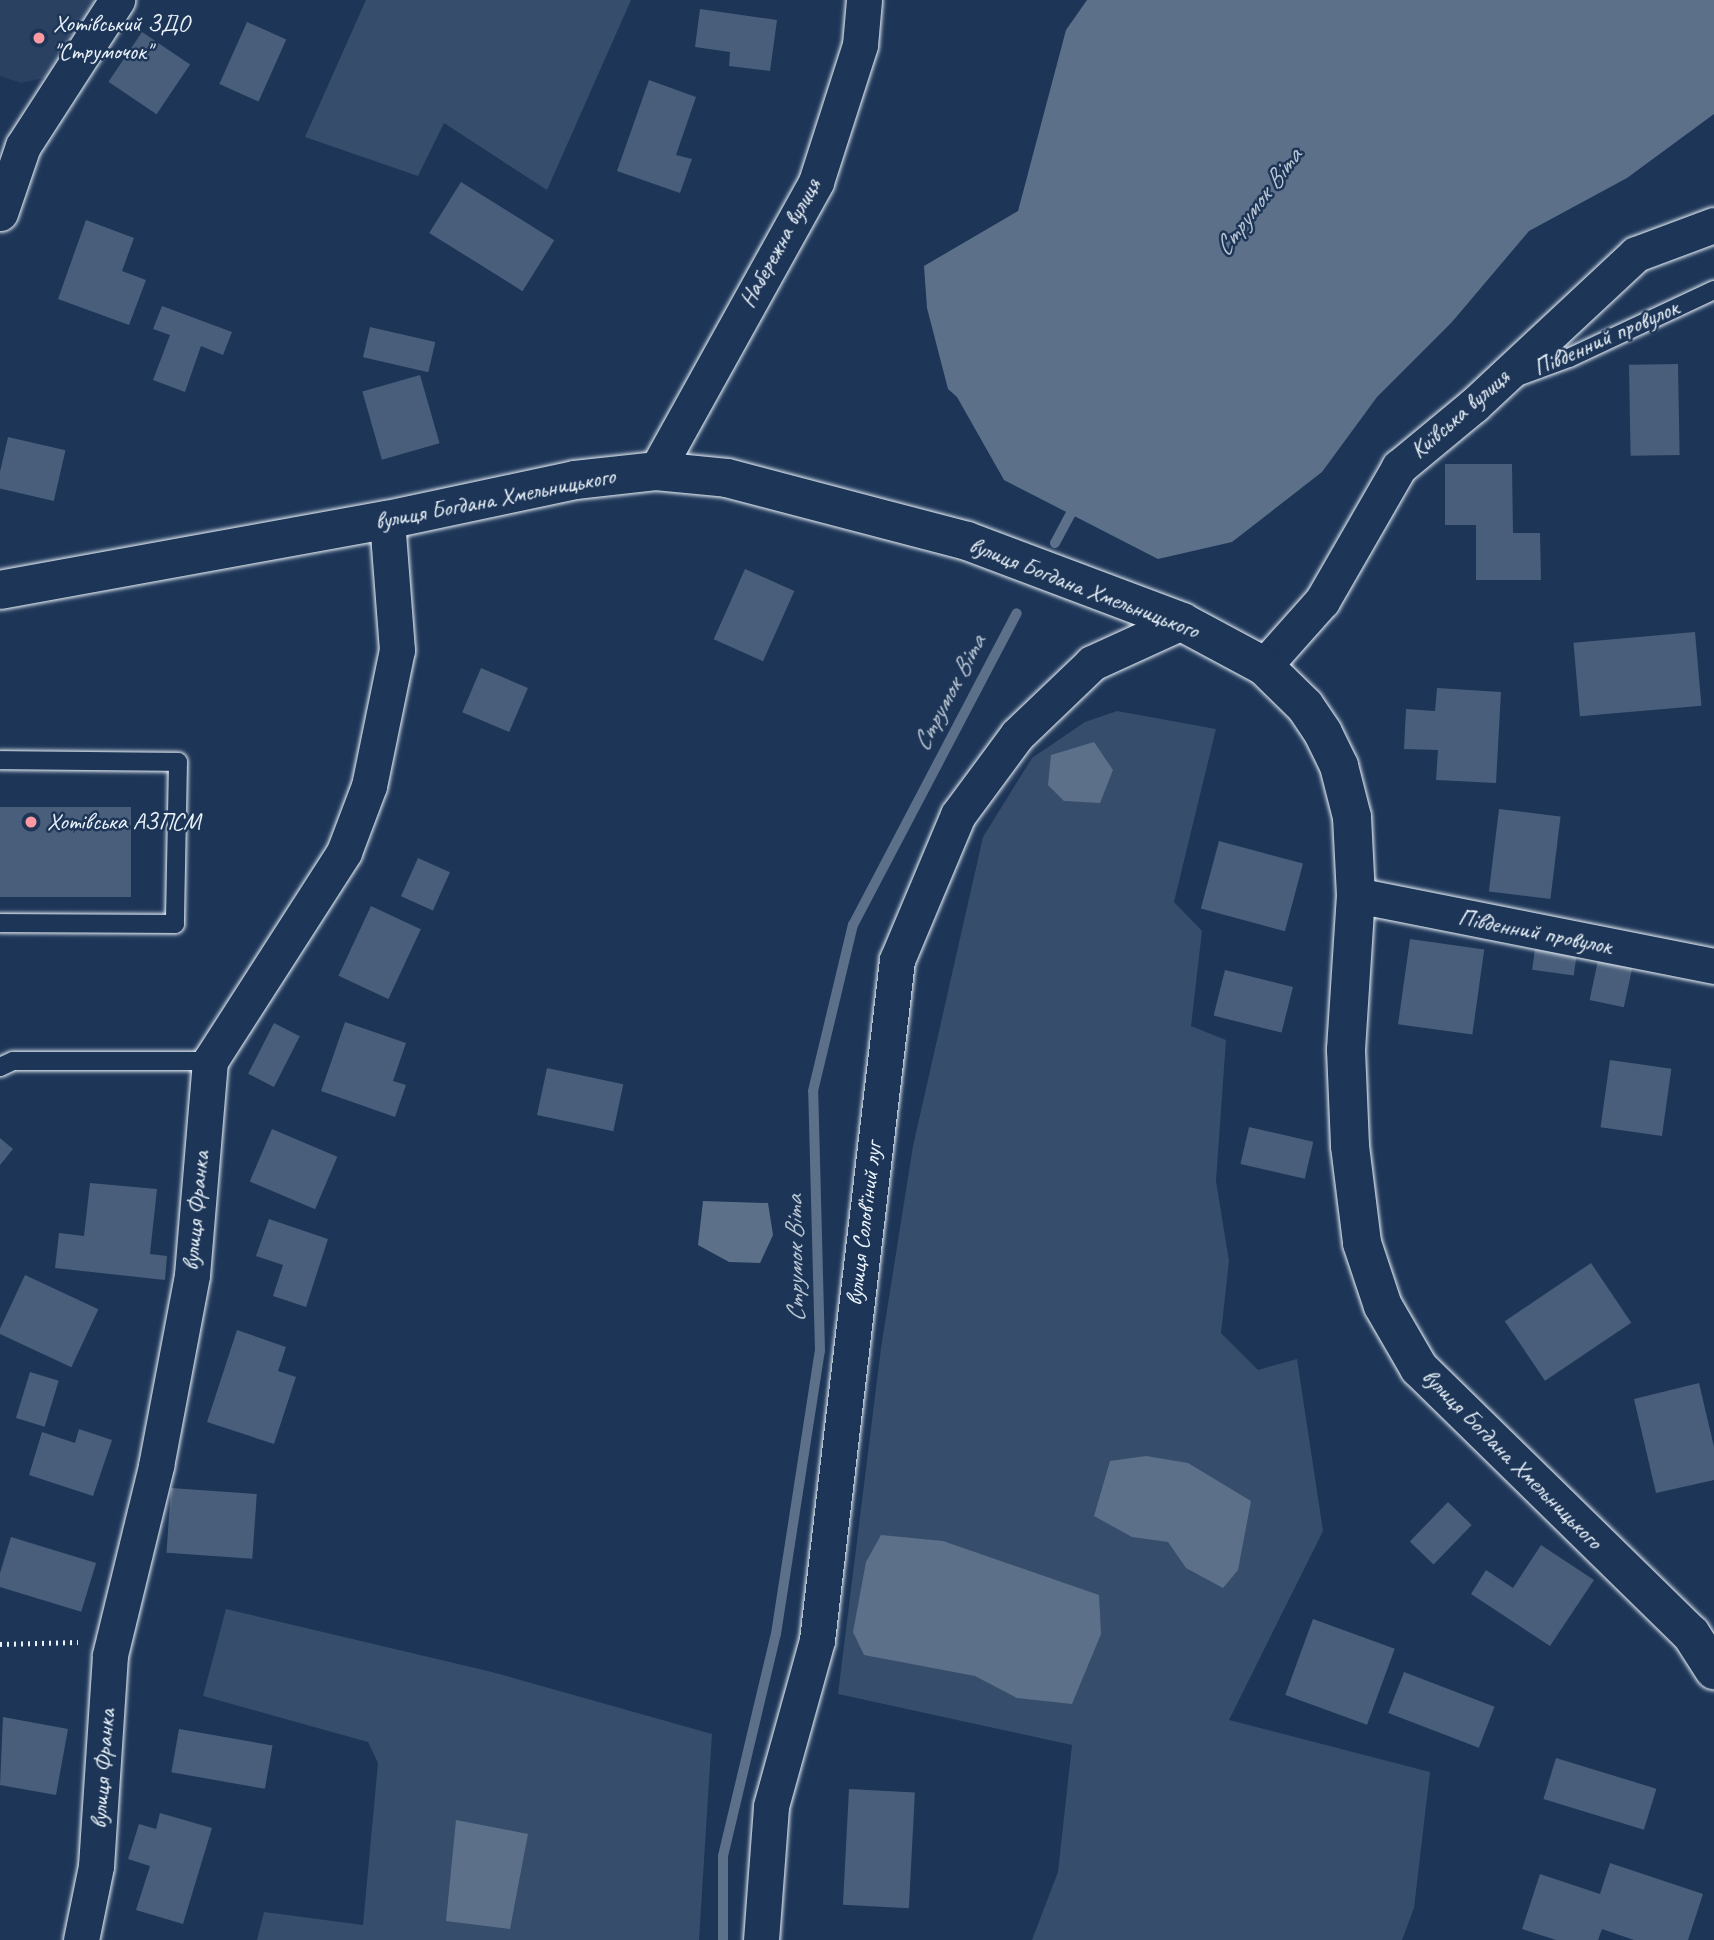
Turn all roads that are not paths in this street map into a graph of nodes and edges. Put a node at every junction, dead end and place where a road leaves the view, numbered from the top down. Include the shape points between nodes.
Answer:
1 (117, 0) edge
2 (864, 0) edge
3 (11, 142) edge
4 (0, 213) edge
5 (1714, 225) edge
6 (1714, 290) edge
7 (1497, 384) junction
8 (656, 471) junction
9 (387, 520) junction
10 (0, 590) edge
11 (1182, 622) junction
12 (1264, 666) junction
13 (0, 760) edge
14 (1356, 895) junction
15 (0, 923) edge
16 (1714, 966) edge
17 (210, 1061) junction
18 (0, 1067) edge
19 (1714, 1670) edge
20 (81, 1940) edge
21 (761, 1940) edge

1 - 3 street
2 - 8 street, Набережна вулиця via 860,45 816,182
3 - 4 street
5 - 7 street, Київська вулиця via 1636,254
6 - 7 lane, Південний провулок via 1569,358
7 - 12 street, Київська вулиця via 1399,467 1322,601
8 - 9 street, вулиця Богдана Хмельницького via 575,480
8 - 11 street, вулиця Богдана Хмельницького via 740,481 967,541
9 - 10 street, вулиця Богдана Хмельницького
9 - 17 street, вулиця Франка via 397,650 369,786 344,852
11 - 12 street, вулиця Богдана Хмельницького
11 - 21 street, вулиця Солов'їний луг via 1093,663 1017,735 958,815 897,960 817,1640 771,1806
12 - 14 street, вулиця Богдана Хмельницького via 1305,706 1339,766 1352,817
13 - 15 lane via 178,762 175,924
14 - 16 street, Південний провулок
14 - 19 street, вулиця Богдана Хмельницького via 1346,1050 1350,1146 1362,1243 1383,1306 1419,1368 1691,1634
17 - 18 lane via 13,1061
17 - 20 street, вулиця Франка via 192,1275 156,1466 114,1641 96,1867

